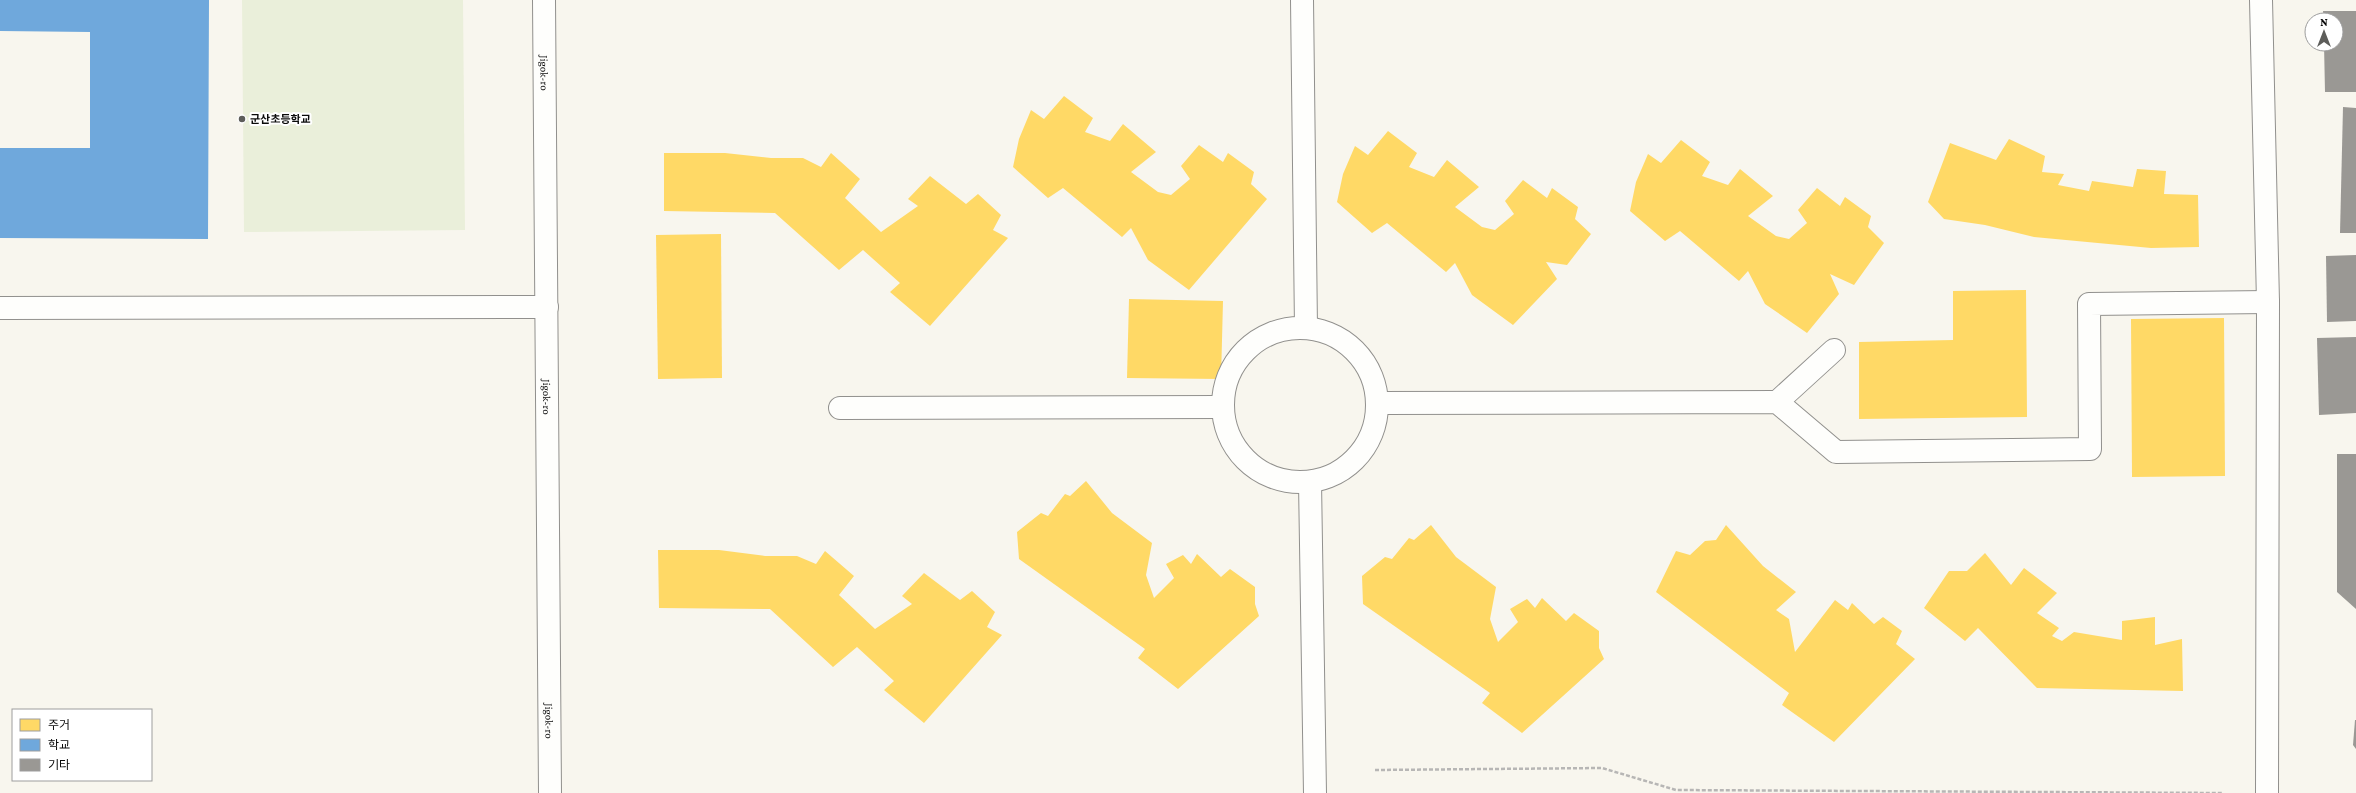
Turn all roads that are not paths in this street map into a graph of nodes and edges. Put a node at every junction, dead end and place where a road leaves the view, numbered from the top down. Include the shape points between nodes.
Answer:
1 (544, 0) edge
2 (1302, 0) edge
3 (2261, 0) edge
4 (2268, 302) junction
5 (0, 308) edge
6 (547, 308) junction
7 (1306, 328) junction
8 (1834, 350) dead end
9 (1777, 402) junction
10 (1377, 403) junction
11 (1222, 407) junction
12 (840, 408) dead end
13 (1310, 482) junction
14 (550, 793) edge
15 (1315, 793) edge
16 (2267, 793) edge

1 - 6 street, Jigok-ro
2 - 7 street
3 - 4 street
4 - 9 street via 2089,304 2090,449 1836,452
4 - 16 street
5 - 6 street
6 - 14 street, Jigok-ro
7 - 10 street via 1331,334 1352,348 1368,367
7 - 11 street via 1280,330 1257,341 1238,359 1226,381
8 - 9 street
9 - 10 street
10 - 13 street via 1377,416 1369,440 1355,460 1334,475
11 - 12 street
11 - 13 street via 1227,432 1240,455 1260,472 1284,481
13 - 15 street

